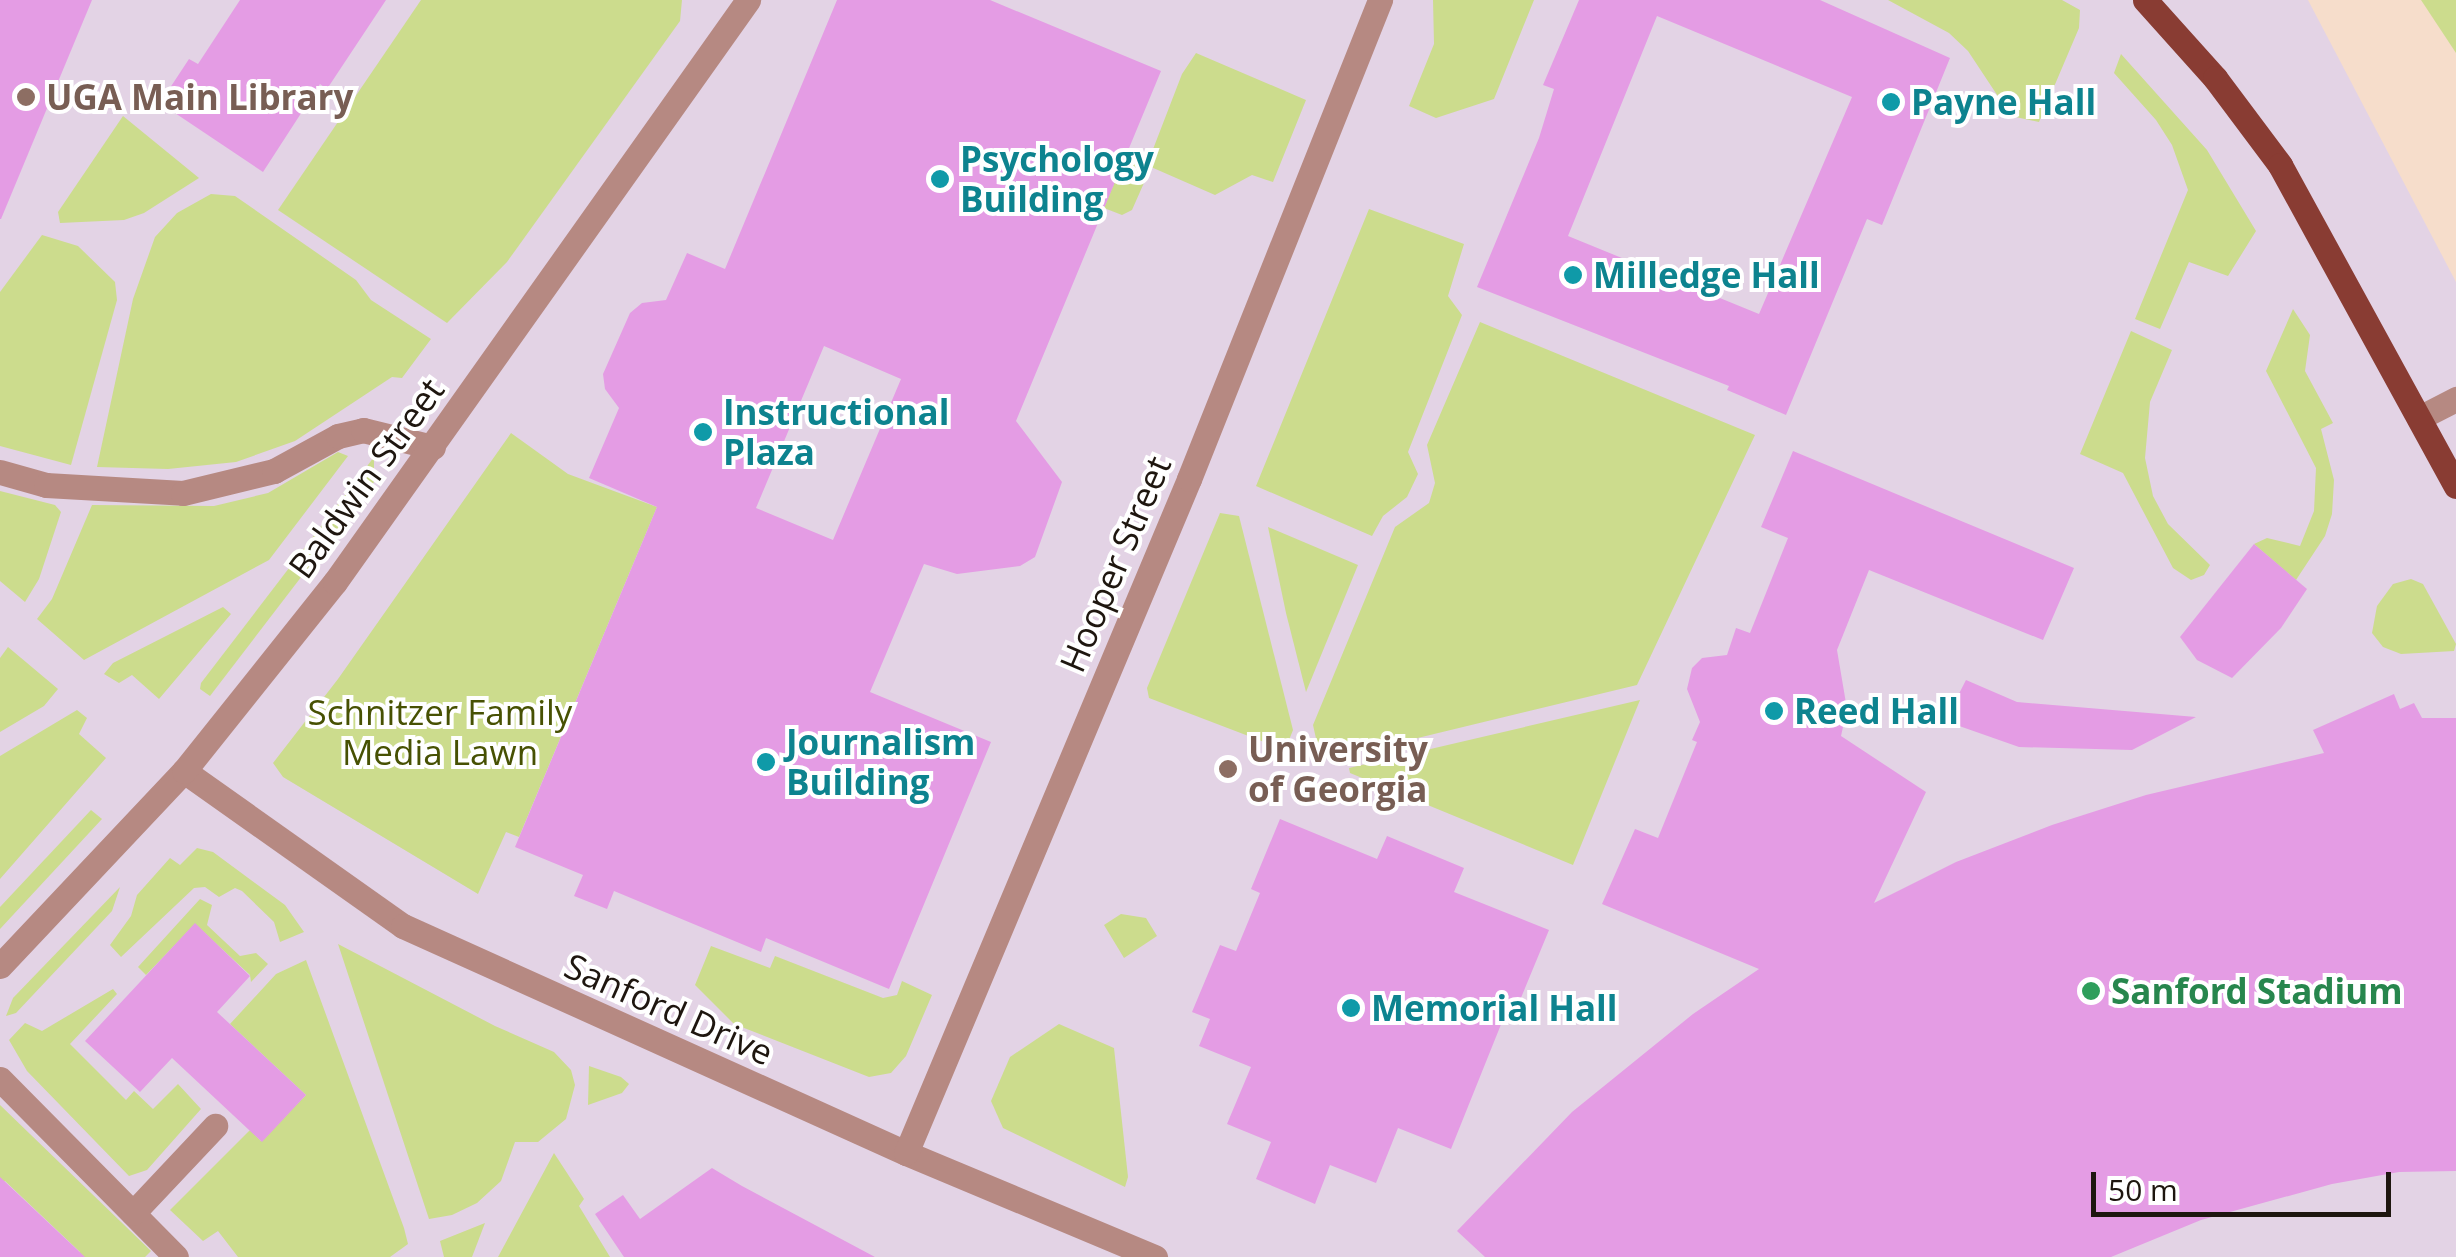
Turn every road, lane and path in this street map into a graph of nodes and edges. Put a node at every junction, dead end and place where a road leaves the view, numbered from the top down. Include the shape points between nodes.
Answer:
1 (748, 0) edge
2 (1380, 0) edge
3 (2145, 0) edge
4 (2456, 398) edge
5 (2419, 418) junction
6 (432, 447) junction
7 (0, 472) edge
8 (2456, 486) edge
9 (184, 771) junction
10 (0, 966) edge
11 (0, 1079) edge
12 (215, 1126) dead end
13 (906, 1153) junction
14 (133, 1213) junction
15 (176, 1257) edge
16 (1156, 1257) edge

1 - 6 street, Baldwin Street
2 - 13 street, Hooper Street
3 - 5 main road via 2280,164
4 - 5 street
5 - 8 main road
6 - 7 street via 363,430 338,436 274,471 183,492 46,485
6 - 9 street, Baldwin Street via 336,582
9 - 10 street, Baldwin Street
9 - 13 street, Sanford Drive via 403,926
11 - 14 street
12 - 14 street
13 - 16 street, Sanford Drive
14 - 15 street

